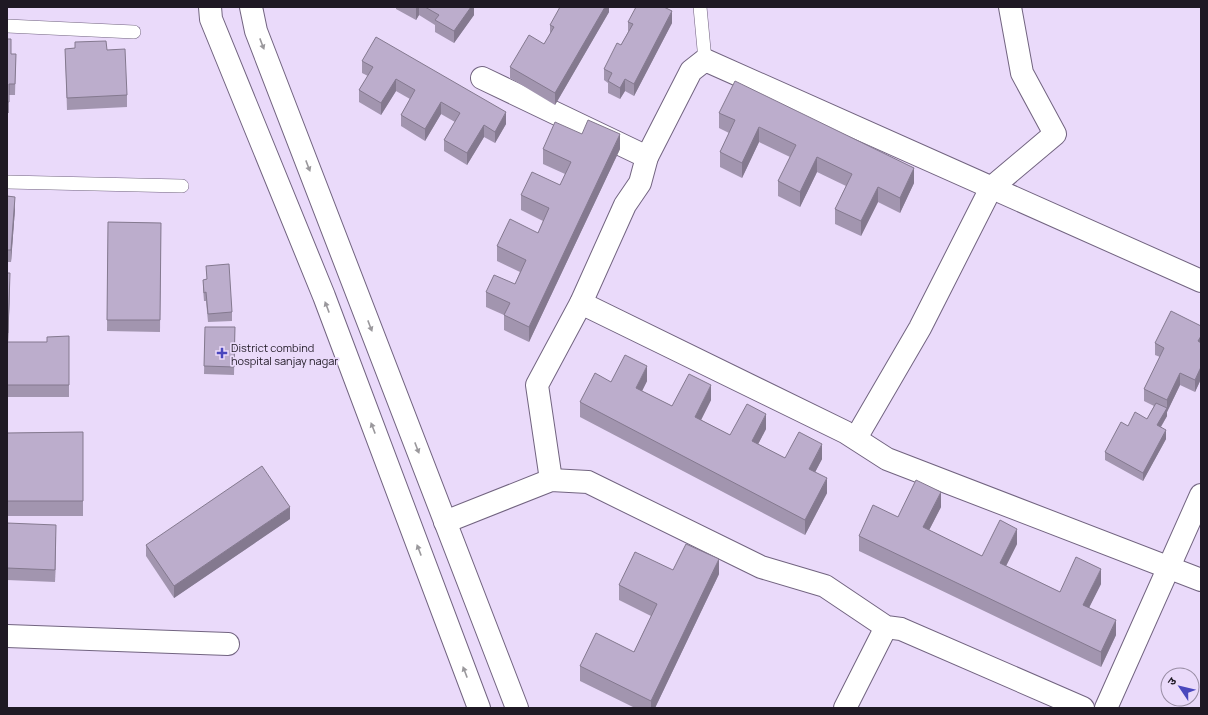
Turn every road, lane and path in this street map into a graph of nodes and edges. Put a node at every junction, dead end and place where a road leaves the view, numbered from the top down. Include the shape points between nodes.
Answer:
1 (210, 7) edge
2 (251, 7) edge
3 (700, 7) edge
4 (1010, 7) edge
5 (7, 26) edge
6 (134, 32) dead end
7 (705, 60) junction
8 (482, 78) dead end
9 (647, 157) junction
10 (7, 182) edge
11 (182, 186) dead end
12 (992, 188) junction
13 (1201, 281) edge
14 (581, 302) junction
15 (856, 438) junction
16 (551, 480) junction
17 (1201, 495) edge
18 (445, 522) junction
19 (1169, 567) junction
20 (1201, 580) edge
21 (886, 627) junction
22 (7, 636) edge
23 (228, 644) dead end
24 (479, 708) edge
25 (517, 708) edge
26 (845, 708) edge
27 (1082, 708) edge
28 (1106, 708) edge

24 -> 1 street via 324,296 211,19
2 -> 18 street via 256,31
3 - 7 lane
4 - 12 street via 1022,73 1055,134
5 - 6 lane
7 - 9 street via 691,71
7 - 12 street
8 - 9 street
9 - 14 street via 640,183 625,205
10 - 11 lane
12 - 13 street
12 - 15 street via 920,328
14 - 15 street
14 - 16 street via 537,385
15 - 19 street via 887,459
16 - 18 street
16 - 21 street via 588,482 762,567 825,586
17 - 19 street
18 - 25 street
19 - 20 street
19 - 28 street
21 - 26 street
21 - 27 street via 901,629
22 - 23 street

